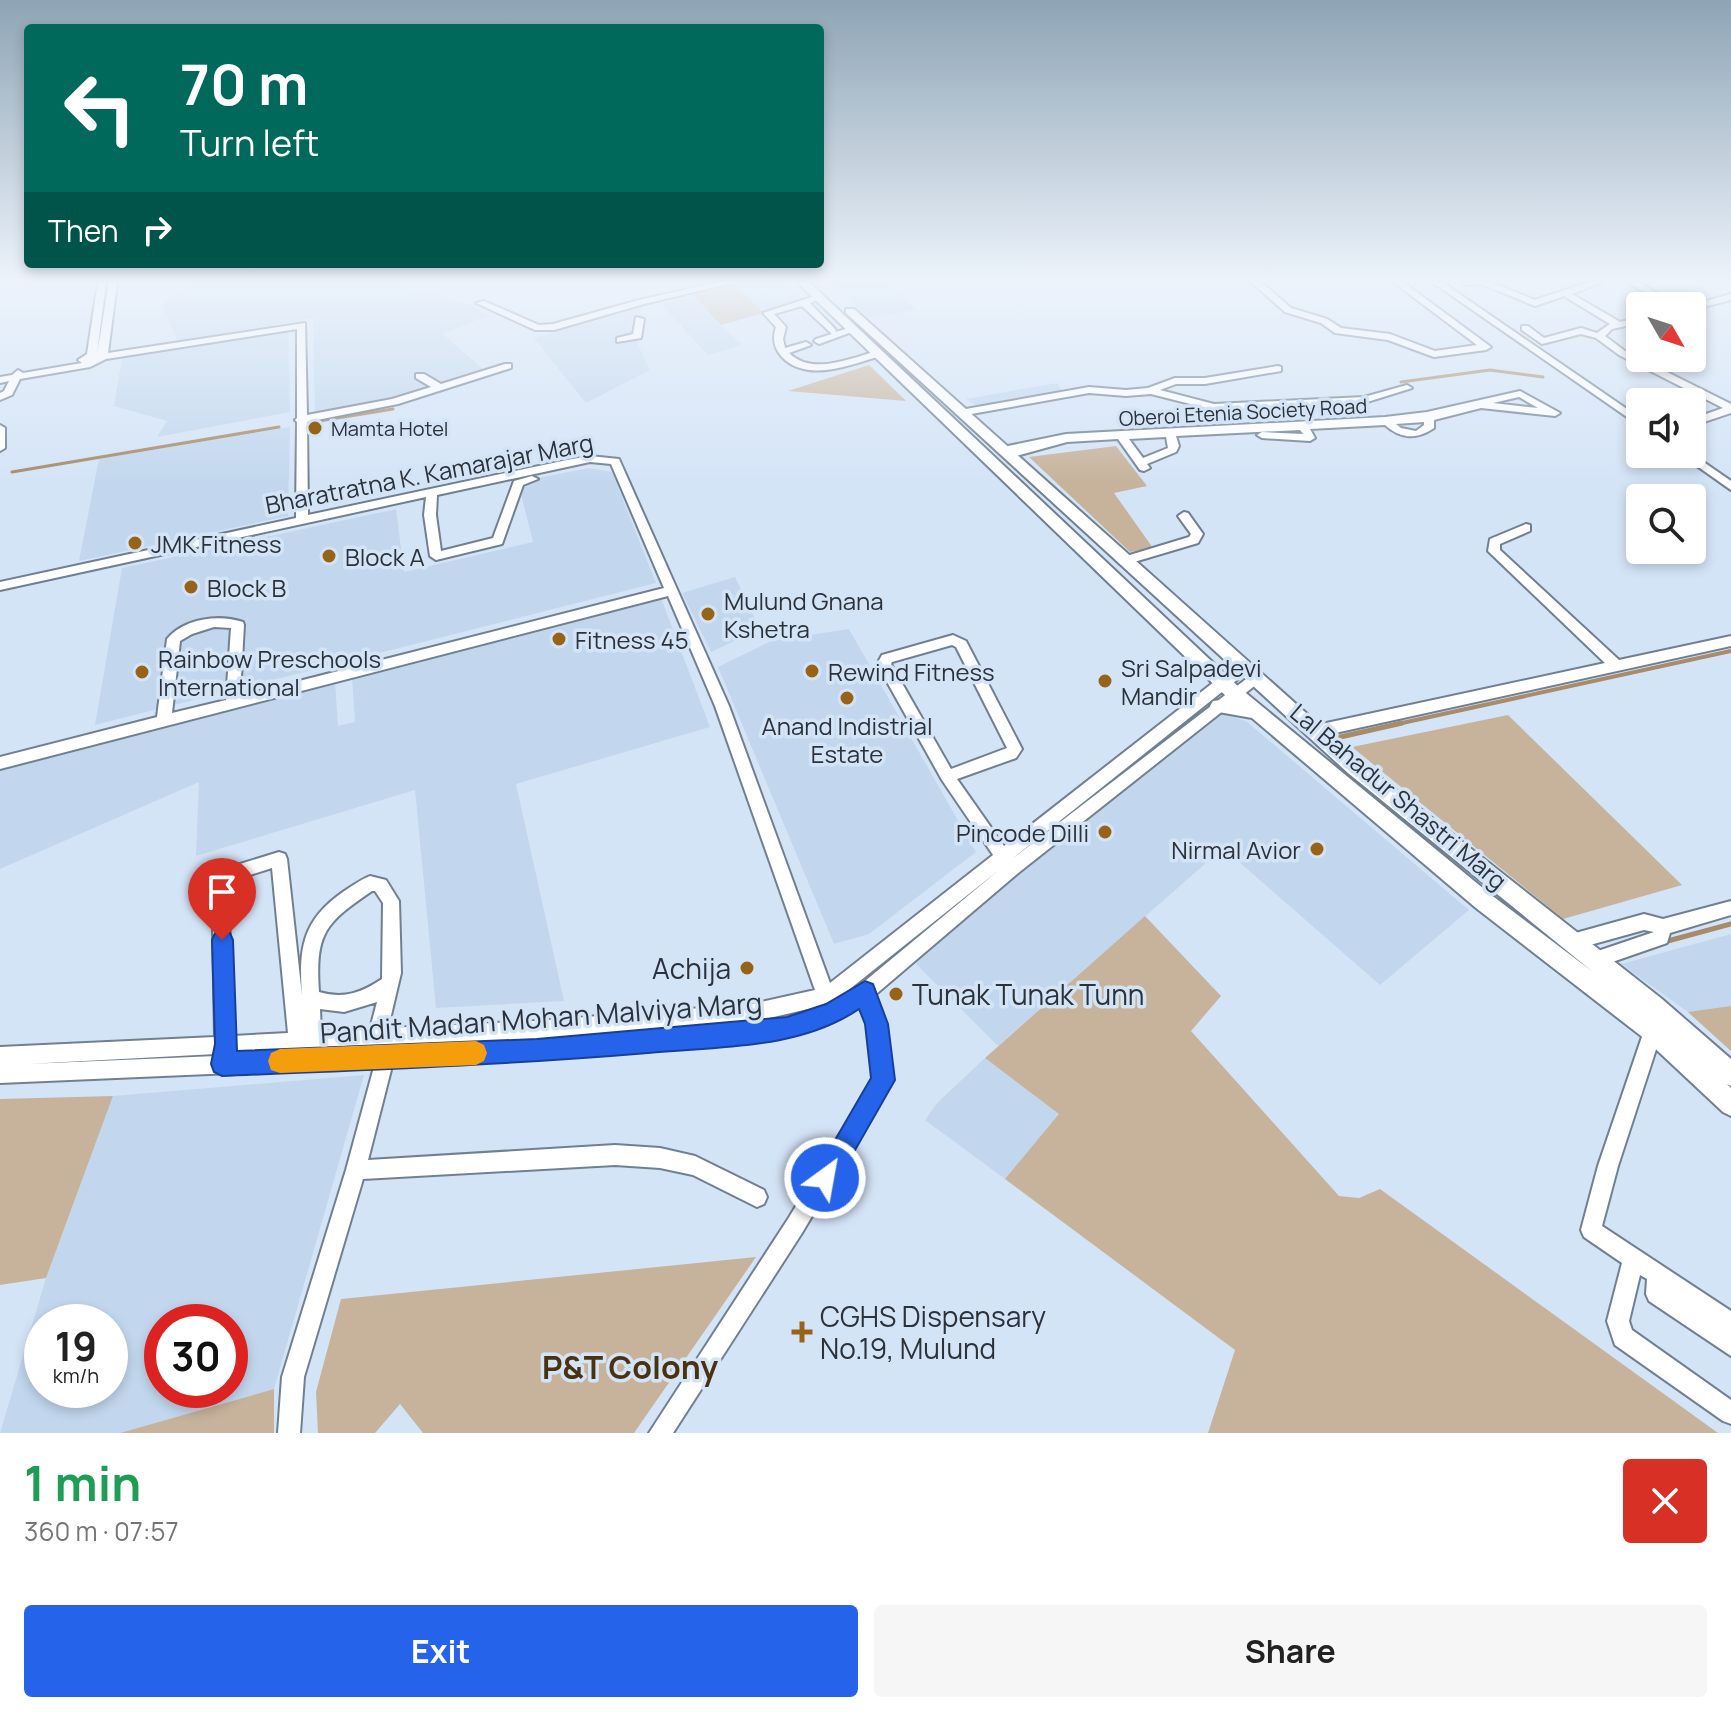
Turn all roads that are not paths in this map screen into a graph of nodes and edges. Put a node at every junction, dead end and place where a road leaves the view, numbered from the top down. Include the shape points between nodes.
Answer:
1 (94, 349) edge
2 (102, 349) edge
3 (157, 349) edge
4 (301, 349) edge
5 (782, 349) edge
6 (793, 349) edge
7 (872, 349) edge
8 (881, 349) edge
9 (1421, 349) edge
10 (1472, 349) edge
11 (1533, 349) edge
12 (1616, 349) edge
13 (783, 352) junction
14 (877, 354) junction
15 (102, 358) junction
16 (86, 359) junction
17 (508, 366) dead end
18 (60, 368) junction
19 (1278, 369) dead end
20 (17, 375) junction
21 (420, 376) dead end
22 (0, 378) edge
23 (440, 388) junction
24 (1407, 388) dead end
25 (1151, 391) junction
26 (0, 398) edge
27 (1481, 404) junction
28 (1731, 408) edge
29 (960, 413) junction
30 (1626, 413) edge
31 (1715, 415) junction
32 (1428, 416) junction
33 (1706, 418) edge
34 (300, 420) junction
35 (1386, 421) junction
36 (1731, 424) edge
37 (1303, 425) junction
38 (1249, 427) junction
39 (0, 428) edge
40 (1170, 432) junction
41 (1121, 436) junction
42 (0, 448) edge
43 (1006, 452) junction
44 (590, 459) junction
45 (1705, 468) edge
46 (1731, 486) edge
47 (432, 492) junction
48 (1184, 516) dead end
49 (302, 520) junction
50 (1526, 528) dead end
51 (1124, 561) junction
52 (0, 586) edge
53 (671, 591) junction
54 (1731, 641) edge
55 (1617, 667) junction
56 (1248, 674) junction
57 (1226, 694) junction
58 (233, 703) junction
59 (164, 721) junction
60 (1317, 731) junction
61 (0, 763) edge
62 (947, 776) junction
63 (1055, 824) junction
64 (1002, 856) junction
65 (1731, 908) edge
66 (1663, 927) junction
67 (1572, 942) junction
68 (1595, 960) junction
69 (389, 984) junction
70 (865, 992) junction
71 (827, 996) junction
72 (312, 998) junction
73 (833, 1014) junction
74 (1653, 1031) junction
75 (305, 1040) junction
76 (384, 1043) junction
77 (226, 1044) junction
78 (0, 1056) edge
79 (222, 1064) junction
80 (0, 1074) edge
81 (1731, 1074) edge
82 (1731, 1104) edge
83 (356, 1170) junction
84 (757, 1197) dead end
85 (1633, 1262) junction
86 (1658, 1278) junction
87 (1731, 1323) edge
88 (1731, 1345) edge
89 (1731, 1413) edge
90 (289, 1433) edge
91 (660, 1433) edge

1 - 16 street
2 - 15 street
3 - 15 street
4 - 34 street
5 - 13 street
6 - 13 street
7 - 14 main road, Lal Bahadur Shastri Marg
8 - 29 main road, Lal Bahadur Shastri Marg
9 - 10 street via 1434,354
11 - 30 street
12 - 28 street
13 - 14 street via 811,367
14 - 57 main road, Lal Bahadur Shastri Marg
15 - 16 street
15 - 18 street
16 - 18 street
17 - 23 street
18 - 20 street
19 - 25 street via 1175,381
20 - 22 street
20 - 26 street
21 - 23 street
23 - 34 street
24 - 25 street via 1364,400 1214,407
25 - 29 street via 1089,390
27 - 27 street via 1515,411 1555,413 1520,394
27 - 32 street
28 - 31 street
29 - 43 main road, Lal Bahadur Shastri Marg
31 - 33 street
31 - 36 street
32 - 35 street
32 - 35 street via 1430,426 1418,434 1398,431
34 - 49 street
35 - 37 street, Oberoi Etenia Society Road
37 - 38 street, Oberoi Etenia Society Road
37 - 38 street via 1313,442 1264,435
38 - 40 street, Oberoi Etenia Society Road
39 - 42 street
40 - 41 street, Oberoi Etenia Society Road
40 - 41 street via 1172,450 1142,465
41 - 43 street, Oberoi Etenia Society Road via 1061,439
43 - 51 main road, Lal Bahadur Shastri Marg
44 - 47 street, Bharatratna K. Kamarajar Marg
44 - 47 street via 588,465 518,483 498,541 436,556
44 - 53 street, Bharatratna K. Kamarajar Marg via 615,461
45 - 46 street
47 - 49 street, Bharatratna K. Kamarajar Marg
48 - 51 street via 1197,534 1194,540
49 - 52 street, Bharatratna K. Kamarajar Marg
50 - 55 street via 1500,537 1494,551
51 - 56 main road, Lal Bahadur Shastri Marg
53 - 58 street
53 - 71 street, Bharatratna K. Kamarajar Marg via 722,706
54 - 55 street
55 - 60 street
56 - 57 street, Pandit Madan Mohan Malviya Marg
56 - 60 main road, Lal Bahadur Shastri Marg
57 - 63 street, Pandit Madan Mohan Malviya Marg
57 - 63 street, Pandit Madan Mohan Malviya Marg
57 - 74 main road, Lal Bahadur Shastri Marg via 1267,720 1483,901
58 - 59 street
58 - 59 street via 238,625 230,621 187,629 174,639
59 - 61 street
60 - 67 main road, Lal Bahadur Shastri Marg via 1355,768
62 - 62 street via 884,664 887,658 953,640 961,644 1015,749
62 - 64 street
63 - 64 street, Pandit Madan Mohan Malviya Marg
64 - 70 street, Pandit Madan Mohan Malviya Marg
64 - 71 street, Pandit Madan Mohan Malviya Marg
65 - 66 street
66 - 67 street via 1644,922
66 - 68 street via 1661,938
67 - 68 main road, Lal Bahadur Shastri Marg
68 - 81 main road, Lal Bahadur Shastri Marg
69 - 72 street via 370,998 341,1007
69 - 72 street via 391,901 380,885 370,883 343,900 311,934 306,964
69 - 76 street
70 - 73 street, Pandit Madan Mohan Malviya Marg
70 - 91 street via 876,1024 883,1080
71 - 73 street, Bharatratna K. Kamarajar Marg
71 - 76 street, Pandit Madan Mohan Malviya Marg via 752,1013
72 - 75 street
73 - 76 street, Pandit Madan Mohan Malviya Marg via 787,1029 537,1051
74 - 82 main road, Lal Bahadur Shastri Marg
74 - 85 street via 1591,1230
75 - 76 street, Pandit Madan Mohan Malviya Marg
75 - 77 street, Pandit Madan Mohan Malviya Marg
75 - 77 street via 279,859 220,877
76 - 79 street, Pandit Madan Mohan Malviya Marg
76 - 83 street
77 - 78 street, Pandit Madan Mohan Malviya Marg
77 - 79 street
79 - 80 street, Pandit Madan Mohan Malviya Marg
83 - 84 street via 615,1155 660,1158 695,1166
83 - 90 street via 293,1377
85 - 86 street
85 - 89 street via 1618,1321 1623,1337
86 - 87 street
86 - 88 street via 1655,1289 1661,1298

